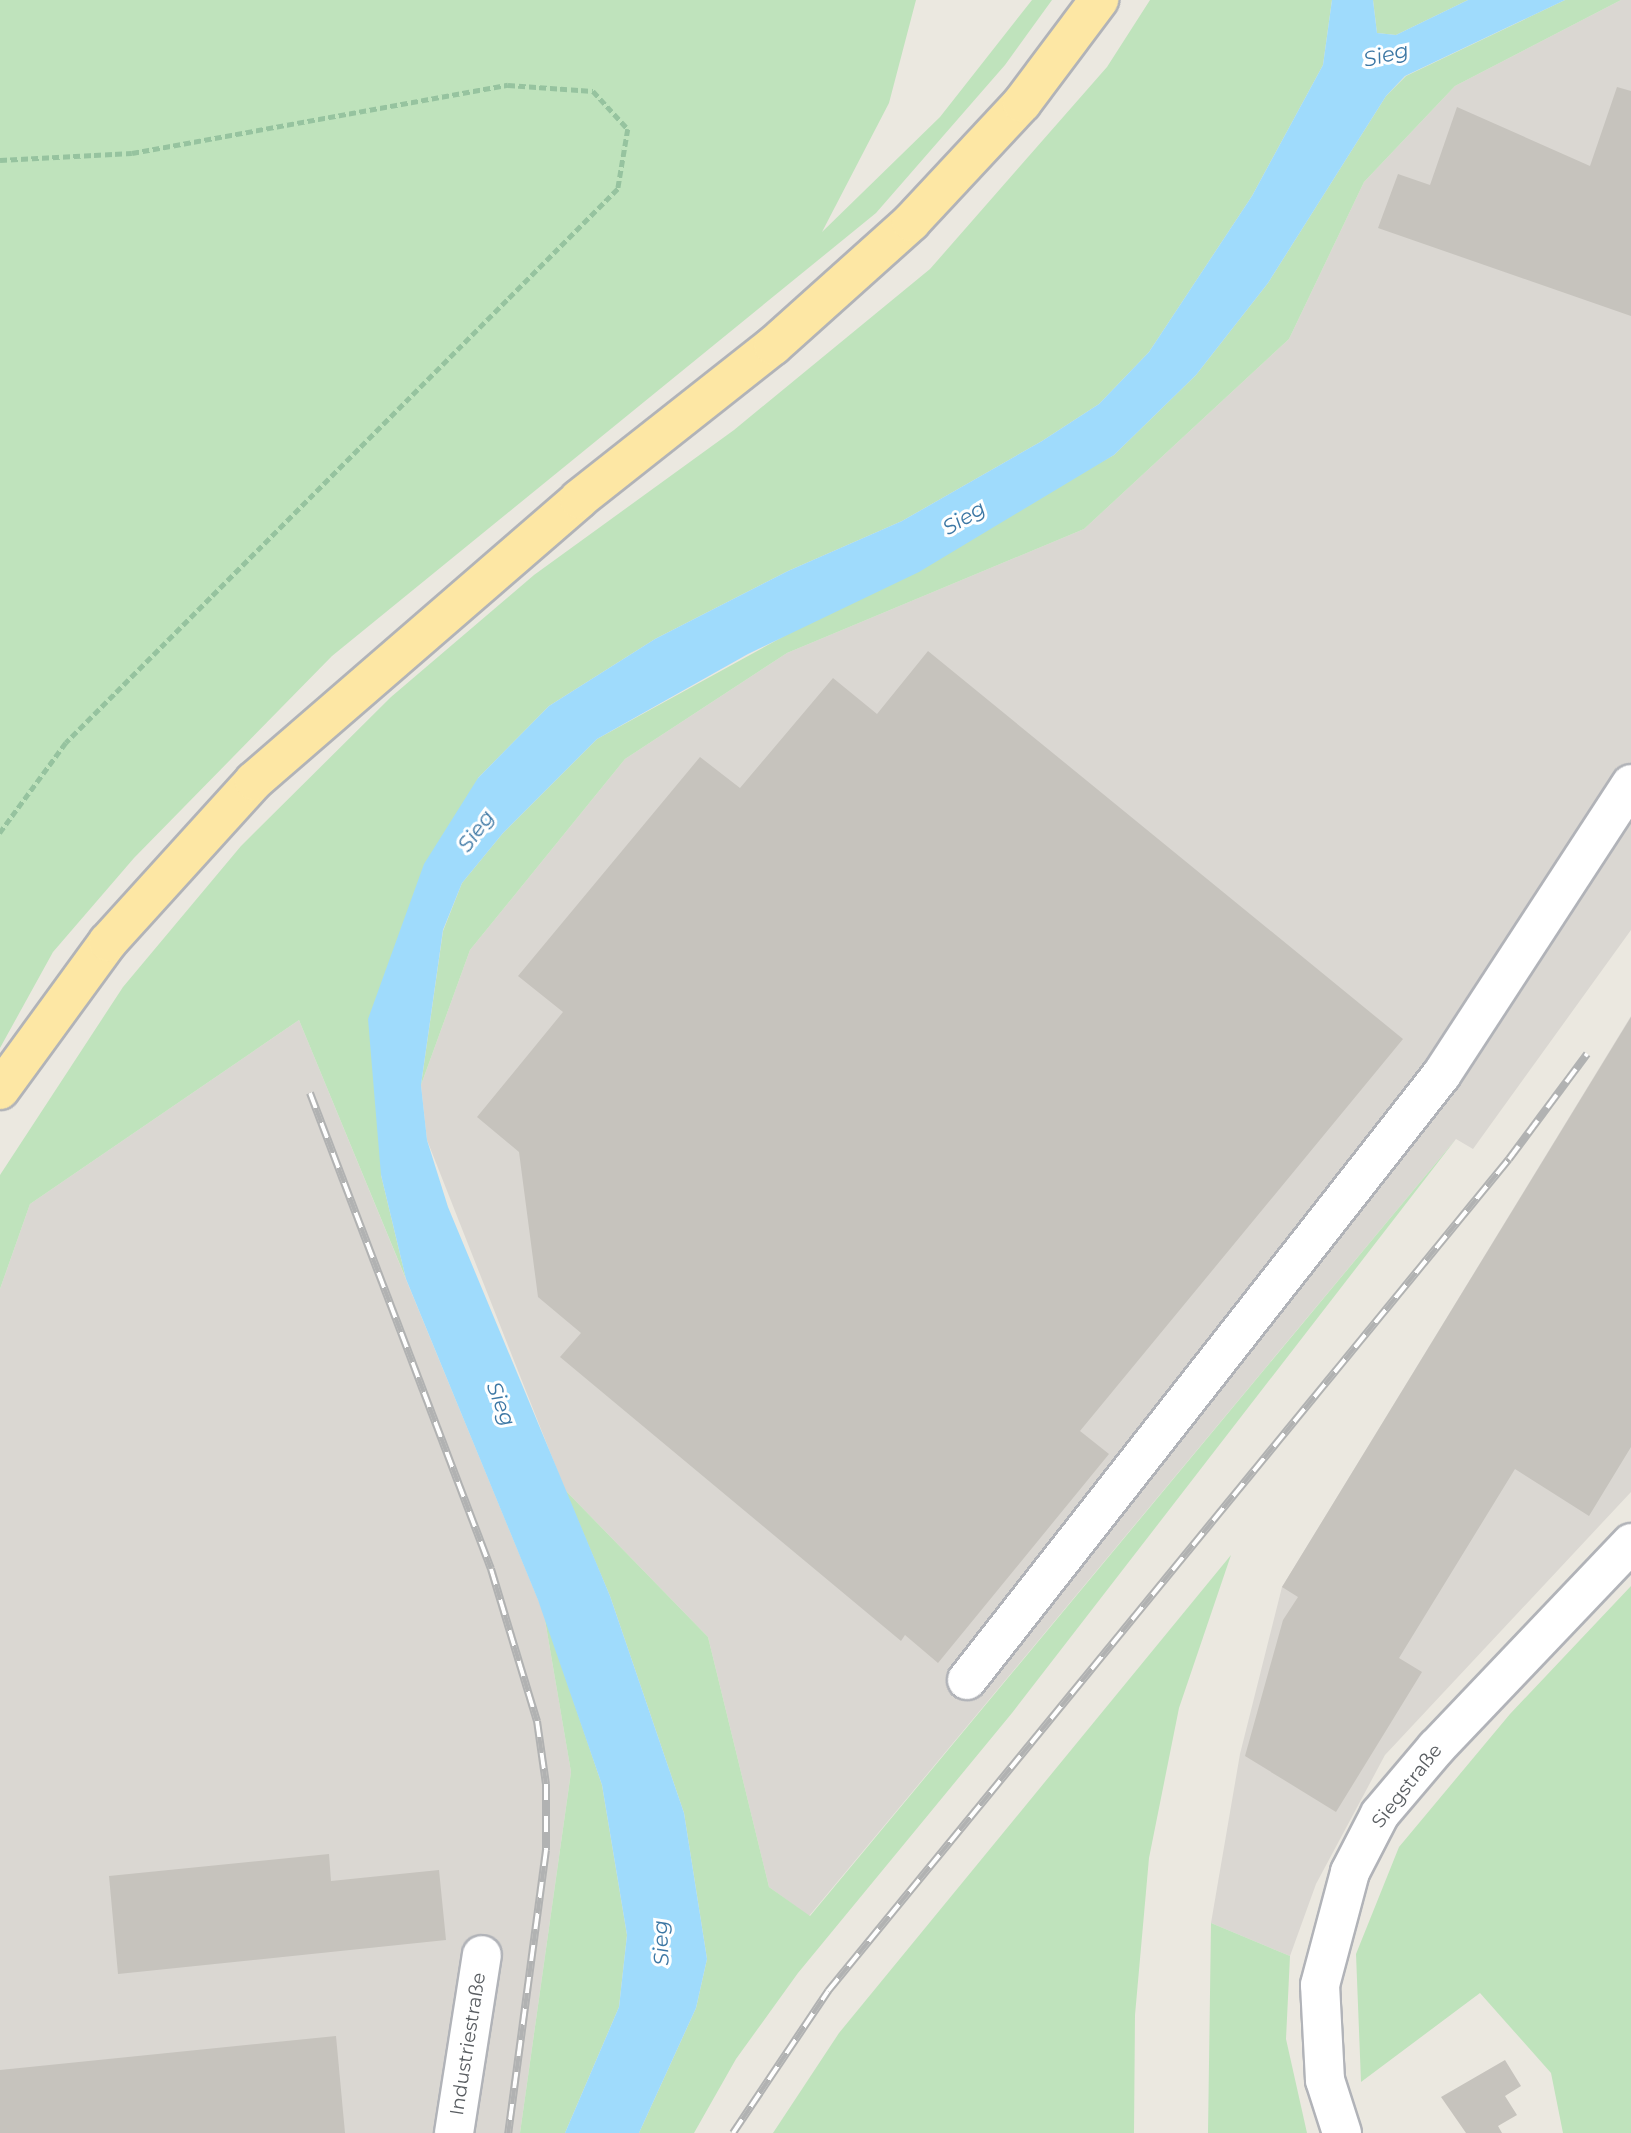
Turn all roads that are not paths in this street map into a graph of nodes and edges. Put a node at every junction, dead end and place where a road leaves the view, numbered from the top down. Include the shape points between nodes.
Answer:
1 (1099, 0) edge
2 (1631, 784) edge
3 (0, 1090) edge
4 (1631, 1543) edge
5 (967, 1680) dead end
6 (482, 1955) dead end
7 (454, 2133) edge
8 (1342, 2133) edge

1 - 3 main road via 1022,103 911,222 773,346 579,499 254,781 108,942
2 - 5 street via 1442,1074
4 - 8 street, Siegstraße via 1436,1748 1380,1814 1350,1872 1320,1985 1325,2080
6 - 7 street, Industriestraße

